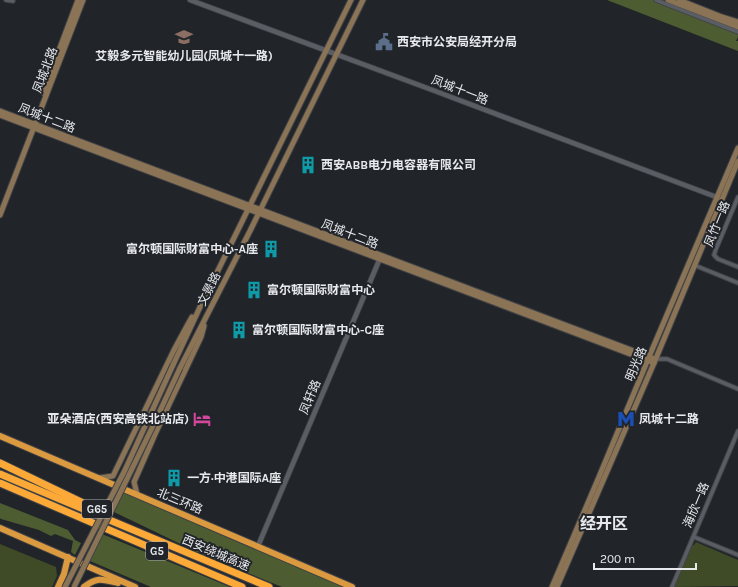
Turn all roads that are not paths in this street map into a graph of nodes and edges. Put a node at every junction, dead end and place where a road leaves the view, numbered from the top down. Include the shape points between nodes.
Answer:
1 (6, 0) edge
2 (13, 0) edge
3 (78, 0) edge
4 (83, 0) edge
5 (190, 0) edge
6 (351, 0) edge
7 (363, 0) edge
8 (656, 0) edge
9 (668, 0) edge
10 (679, 0) edge
11 (738, 22) edge
12 (738, 27) edge
13 (738, 32) edge
14 (326, 51) junction
15 (336, 55) junction
16 (0, 111) edge
17 (0, 115) edge
18 (32, 126) junction
19 (738, 148) edge
20 (738, 161) edge
21 (738, 197) edge
22 (719, 199) junction
23 (0, 207) edge
24 (249, 208) junction
25 (259, 211) junction
26 (0, 215) edge
27 (380, 258) junction
28 (692, 264) junction
29 (738, 267) edge
30 (738, 283) edge
31 (201, 305) junction
32 (207, 314) junction
33 (648, 359) junction
34 (654, 361) junction
35 (738, 389) edge
36 (738, 431) edge
37 (0, 436) edge
38 (0, 463) edge
39 (0, 474) edge
40 (99, 478) junction
41 (0, 483) edge
42 (0, 488) edge
43 (137, 494) junction
44 (72, 514) junction
45 (0, 528) edge
46 (694, 537) junction
47 (258, 546) junction
48 (193, 555) junction
49 (738, 555) edge
50 (68, 557) junction
51 (133, 586) edge
52 (58, 587) edge
53 (65, 587) edge
54 (74, 587) edge
55 (84, 587) edge
56 (242, 587) edge
57 (269, 587) edge
58 (352, 587) edge
59 (552, 587) edge
60 (557, 587) edge
61 (672, 587) edge

1 - 2 street
3 - 18 main road, 凤城北路
4 - 18 main road, 凤城北路
5 - 14 street, 凤城十一路
6 - 14 main road, 文景路
7 - 15 main road, 文景路
8 - 13 street
9 - 12 main road
10 - 11 main road
14 - 15 street, 凤城十一路
14 - 24 main road, 文景路
15 - 22 street, 凤城十一路
15 - 25 main road, 文景路
16 - 18 main road, 凤城十二路
17 - 18 main road, 凤城十二路
18 - 23 main road, 凤城北路
18 - 24 main road, 凤城十二路
18 - 26 main road, 凤城北路
19 - 22 main road, 明光路
20 - 22 main road, 明光路
21 - 29 street, 凤竹一路 via 714,255
22 - 28 main road, 明光路
24 - 25 main road, 凤城十二路
24 - 31 main road, 文景路
25 - 27 main road, 凤城十二路
25 - 32 main road, 文景路
27 - 33 main road, 凤城十二路
27 - 47 street, 凤轩路
28 - 30 street
28 - 33 main road, 明光路
28 - 34 main road, 明光路
31 - 40 main road via 174,350 113,476
31 - 53 main road, 文景路, bridge via 125,470
32 - 43 main road via 201,337 134,482
32 - 54 main road, 文景路, bridge
33 - 34 main road, 凤城十二路
33 - 59 main road, 明光路
34 - 35 street, 凤城十二路 via 667,359
34 - 60 main road, 明光路
36 - 46 street, 海欣一路
37 - 40 highway, 北三环路
38 - 48 highway, G65
39 - 48 highway, 西安绕城高速 / G5
40 - 43 highway, 北三环路
41 - 44 highway, 西安绕城高速 / G5
42 - 44 highway, G65
43 - 47 highway, 北三环路
44 - 56 highway, 西安绕城高速 / G5
45 - 50 highway
46 - 49 street
46 - 61 street, 海欣一路
47 - 58 highway, 北三环路
48 - 57 highway, 西安绕城高速 / G5
50 - 51 highway
50 - 52 highway
51 - 55 highway via 101,579 92,581

